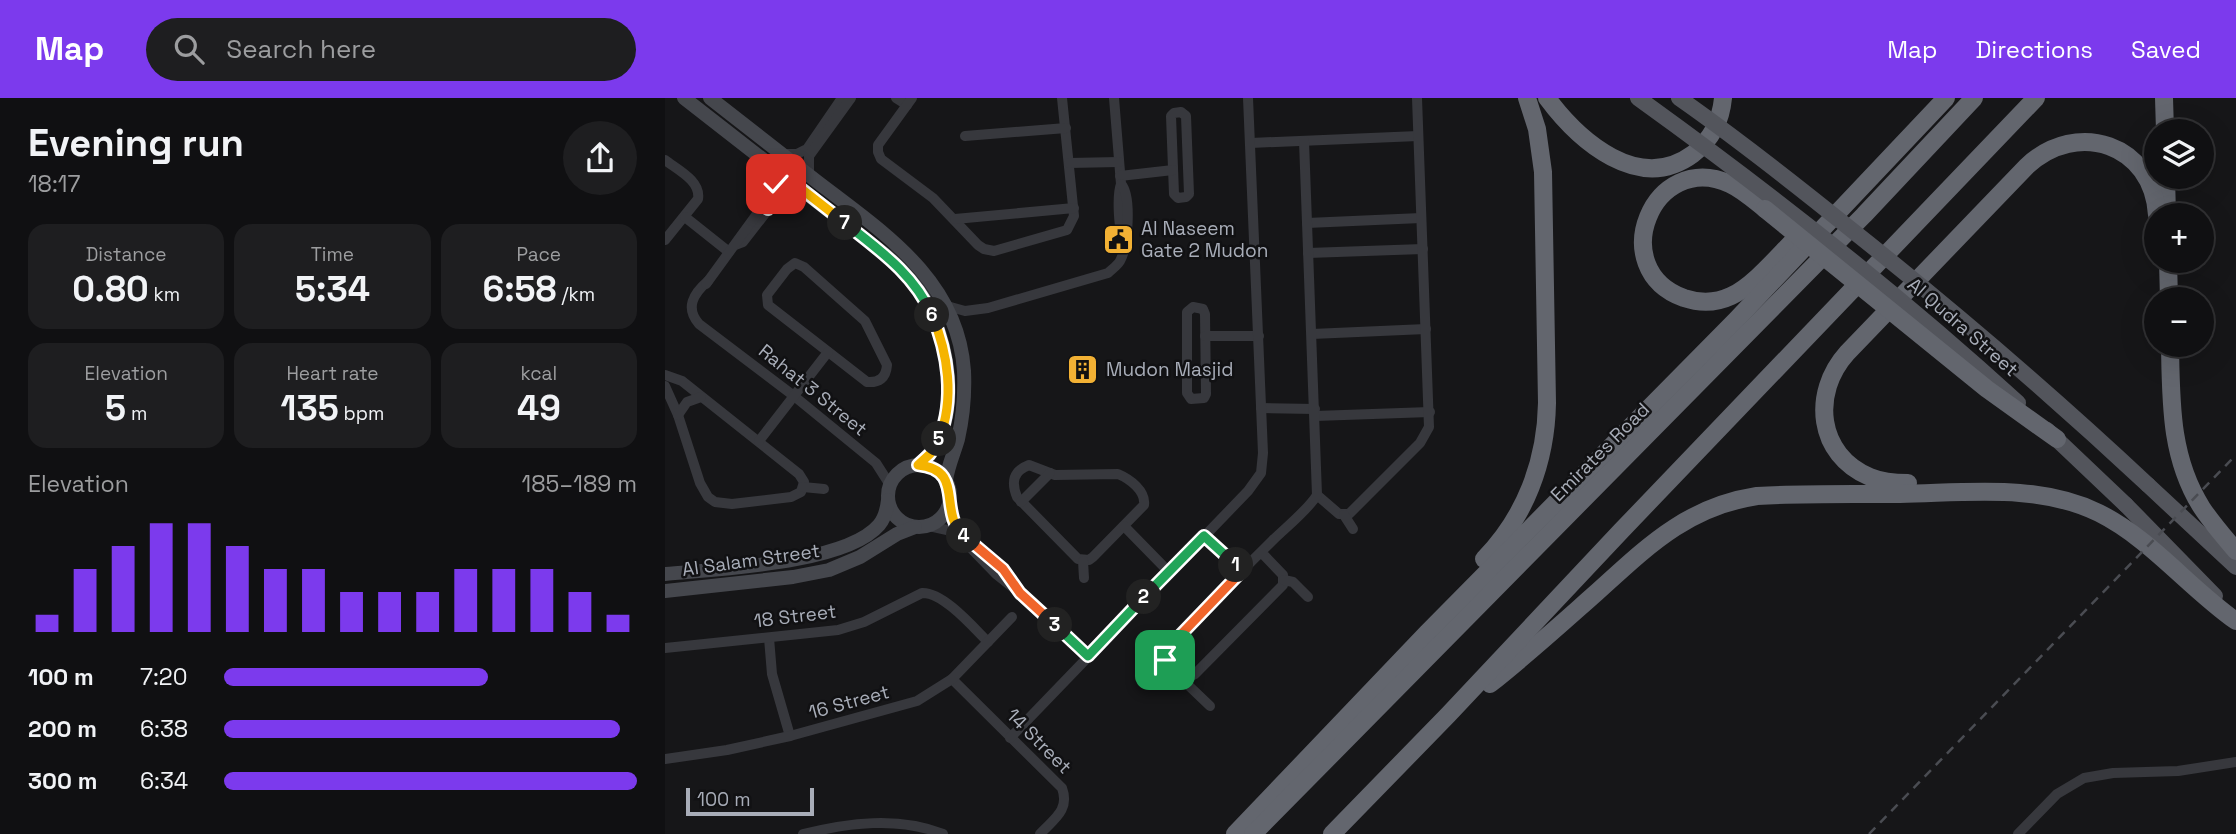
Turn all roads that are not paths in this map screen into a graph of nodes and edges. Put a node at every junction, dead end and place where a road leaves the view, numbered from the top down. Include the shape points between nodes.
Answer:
1 (684, 98) edge
2 (710, 98) edge
3 (851, 98) edge
4 (896, 98) edge
5 (1062, 98) edge
6 (1114, 98) edge
7 (1248, 98) edge
8 (1417, 98) edge
9 (1527, 98) edge
10 (1547, 98) edge
11 (1553, 98) edge
12 (1638, 98) edge
13 (1679, 98) edge
14 (1715, 98) edge
15 (1723, 98) edge
16 (1943, 98) edge
17 (1974, 98) edge
18 (2036, 98) edge
19 (2164, 98) edge
20 (909, 102) edge
21 (840, 106) edge
22 (2165, 119) edge
23 (827, 126) junction
24 (1066, 128) junction
25 (965, 136) dead end
26 (1418, 136) junction
27 (1304, 141) junction
28 (1251, 143) junction
29 (783, 154) junction
30 (665, 160) edge
31 (1119, 162) junction
32 (1069, 163) junction
33 (775, 169) junction
34 (1173, 170) junction
35 (809, 176) junction
36 (1121, 180) junction
37 (799, 187) junction
38 (2156, 203) edge
39 (765, 207) junction
40 (1074, 208) junction
41 (685, 217) junction
42 (1421, 218) junction
43 (955, 219) junction
44 (1307, 223) junction
45 (665, 240) edge
46 (732, 248) junction
47 (1423, 249) junction
48 (1308, 253) junction
49 (947, 306) junction
50 (988, 308) junction
51 (1426, 330) junction
52 (957, 332) junction
53 (1312, 334) junction
54 (1205, 336) junction
55 (1259, 336) junction
56 (828, 352) junction
57 (2168, 357) edge
58 (665, 375) edge
59 (665, 386) edge
60 (794, 396) junction
61 (701, 397) junction
62 (1261, 408) junction
63 (1315, 412) junction
64 (1430, 412) junction
65 (678, 415) junction
66 (2057, 439) junction
67 (759, 441) junction
68 (918, 465) junction
69 (1050, 474) junction
70 (946, 480) junction
71 (890, 485) junction
72 (803, 487) junction
73 (824, 489) dead end
74 (1988, 493) junction
75 (1317, 495) junction
76 (888, 500) junction
77 (1021, 502) junction
78 (949, 504) junction
79 (1344, 515) junction
80 (922, 526) junction
81 (1124, 526) junction
82 (1353, 529) dead end
83 (1204, 536) junction
84 (2236, 551) edge
85 (1261, 552) junction
86 (1083, 561) junction
87 (2236, 567) edge
88 (996, 569) junction
89 (1168, 571) junction
90 (1242, 571) junction
91 (665, 574) edge
92 (1084, 578) dead end
93 (1284, 580) junction
94 (665, 590) edge
95 (1308, 597) dead end
96 (1013, 617) dead end
97 (2236, 619) edge
98 (769, 638) junction
99 (988, 642) junction
100 (665, 648) edge
101 (1088, 656) junction
102 (1186, 677) junction
103 (952, 679) junction
104 (1210, 706) dead end
105 (1448, 715) junction
106 (790, 736) junction
107 (1010, 738) junction
108 (665, 759) edge
109 (2236, 762) edge
110 (803, 834) edge
111 (943, 834) edge
112 (1040, 834) edge
113 (1226, 834) edge
114 (1235, 834) edge
115 (1253, 834) edge
116 (1332, 834) edge
117 (2018, 834) edge

1 - 33 street
2 - 29 street
3 - 21 street
4 - 20 street
5 - 24 street
6 - 31 street
7 - 28 street
8 - 26 street
9 - 113 highway via 1537,129 1542,172 1547,403 1543,448 1529,491 1489,554
10 - 15 highway via 1574,130 1601,151 1624,163 1652,168 1680,161 1704,145 1719,120
11 - 14 highway via 1611,150 1645,161 1671,156 1694,142 1710,120
12 - 66 main road, Al Qudra Street, bridge via 1853,261
13 - 87 main road, Al Qudra Street, bridge via 1755,152 1955,313
16 - 66 highway, bridge via 1924,109 1840,197 1737,293 1713,301 1688,299 1665,288 1649,268 1643,244 1646,219 1654,204 1673,187 1697,179 1722,181 1738,188 1765,209 1987,389
16 - 114 highway via 1736,320
17 - 115 highway, Emirates Road
18 - 105 highway
19 - 22 highway
20 - 43 street via 882,138 878,152
21 - 23 street
23 - 29 street via 807,149
23 - 35 street via 809,156
24 - 25 street
24 - 32 street
26 - 27 street
26 - 42 street
27 - 28 street
27 - 44 street
28 - 55 street
29 - 35 street
30 - 41 street via 700,192
31 - 32 street
31 - 36 street
32 - 40 street
33 - 37 street
33 - 39 street, Rahat 3 Street via 775,189
34 - 34 street via 1171,116 1183,113 1187,198 1174,194
34 - 36 street
35 - 49 street via 909,255
36 - 50 street via 1127,234 1121,260 1108,273
37 - 39 street, Rahat 3 Street via 781,193
37 - 68 street via 903,270 928,305 946,363 948,401 940,436
38 - 74 highway via 2145,174 2117,149 2082,141 2046,151 1835,368 1825,395 1826,424 1837,449 1855,468 1888,482
39 - 46 street, Rahat 3 Street
40 - 43 street
40 - 43 street via 1067,230 994,251 978,245
41 - 45 street
41 - 46 street
42 - 44 street
42 - 47 street
44 - 48 street
46 - 60 street, Rahat 3 Street via 694,294 694,318
47 - 48 street
47 - 51 street
48 - 53 street
49 - 50 street via 965,311
49 - 52 street
50 - 52 street via 968,317
51 - 53 street
51 - 64 street
52 - 70 street via 964,368 963,404
53 - 63 street
54 - 54 street via 1204,311 1191,307 1187,315 1187,393 1191,399 1206,396
54 - 55 street
55 - 62 street
56 - 56 street via 867,382 874,383 886,373 880,348 858,313 800,264 790,265 767,295 768,305
56 - 60 street
57 - 84 highway via 2173,431 2183,471 2202,508
58 - 61 street via 677,378
59 - 65 street
60 - 67 street
60 - 71 street, Rahat 3 Street via 876,463
61 - 65 street via 687,402
61 - 67 street
62 - 63 street
62 - 83 street via 1261,473
63 - 64 street
63 - 75 street
64 - 79 street via 1429,427 1420,443 1354,511
65 - 72 street via 703,491 715,502 791,497
66 - 97 main road, Al Qudra Street, bridge
67 - 72 street via 802,477
68 - 70 street via 934,469
68 - 71 street via 899,473
69 - 77 street
69 - 77 street via 1029,465 1021,468 1013,484
69 - 81 street via 1125,477 1145,500
70 - 78 street
71 - 76 street
72 - 73 street
74 - 97 highway via 2054,497 2098,513 2138,539 2201,595
74 - 105 highway via 1770,495 1704,510 1658,538 1541,643
75 - 79 street
75 - 85 street
76 - 80 street via 897,518
76 - 91 street, Al Salam Street via 877,527 828,552
77 - 86 street
78 - 80 street via 942,517
78 - 88 street via 957,530
79 - 82 street
80 - 88 street via 947,530 961,538
80 - 94 street, Al Salam Street via 829,570
81 - 86 street
81 - 89 street
83 - 89 street
83 - 90 street
85 - 90 street
85 - 93 street
86 - 92 street
88 - 101 street
89 - 101 street
90 - 102 street via 1166,650 1168,664
93 - 95 street via 1293,582
93 - 102 street via 1195,674
96 - 99 street, 16 Street
98 - 99 street, 18 Street via 851,627 929,592
98 - 100 street, 18 Street
98 - 106 street via 773,681
99 - 103 street, 16 Street
101 - 107 street
102 - 104 street via 1188,685
103 - 106 street, 16 Street via 917,701
103 - 107 street, 14 Street
105 - 116 highway
106 - 108 street, 16 Street
107 - 112 street, 14 Street via 1062,788 1066,799 1064,808
109 - 117 street via 2084,778 2057,794
110 - 111 street via 875,823 919,826

